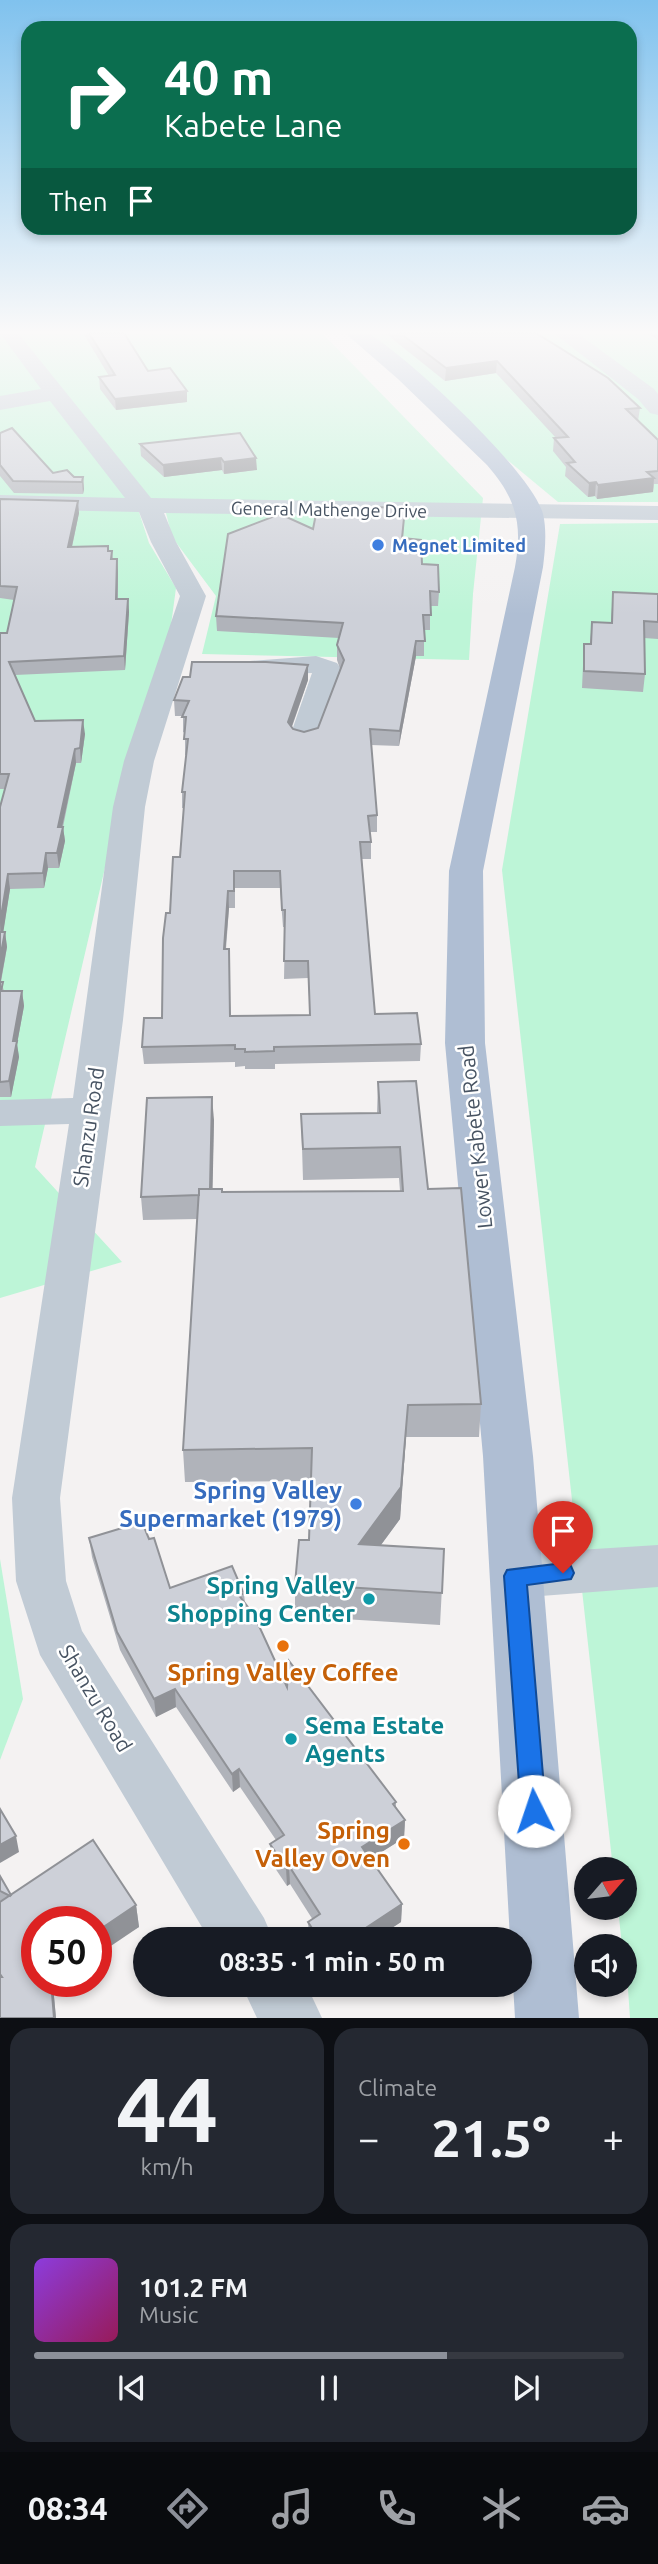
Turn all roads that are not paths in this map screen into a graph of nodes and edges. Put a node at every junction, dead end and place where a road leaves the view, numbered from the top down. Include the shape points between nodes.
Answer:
1 (82, 427) edge
2 (462, 427) edge
3 (0, 502) edge
4 (149, 505) junction
5 (530, 513) junction
6 (658, 513) edge
7 (232, 668) edge
8 (305, 736) edge
9 (89, 1111) junction
10 (0, 1113) edge
11 (658, 1566) edge
12 (515, 1576) junction
13 (236, 1927) edge
14 (279, 1997) edge
15 (291, 2018) edge
16 (547, 2018) edge

1 - 4 street via 138,499
2 - 5 main road, Lower Kabete Road via 496,460
3 - 4 street, General Mathenge Drive
4 - 5 street, General Mathenge Drive
4 - 9 street, Shanzu Road via 157,536 193,596 181,667 139,761 129,807
5 - 6 street, General Mathenge Drive
5 - 12 main road, Lower Kabete Road via 529,567 466,871 465,1043 508,1456
7 - 8 street via 316,664 327,669
9 - 10 street
9 - 13 street, Shanzu Road via 36,1498 41,1581 59,1639
11 - 12 street
12 - 16 main road, Lower Kabete Road
14 - 15 street

